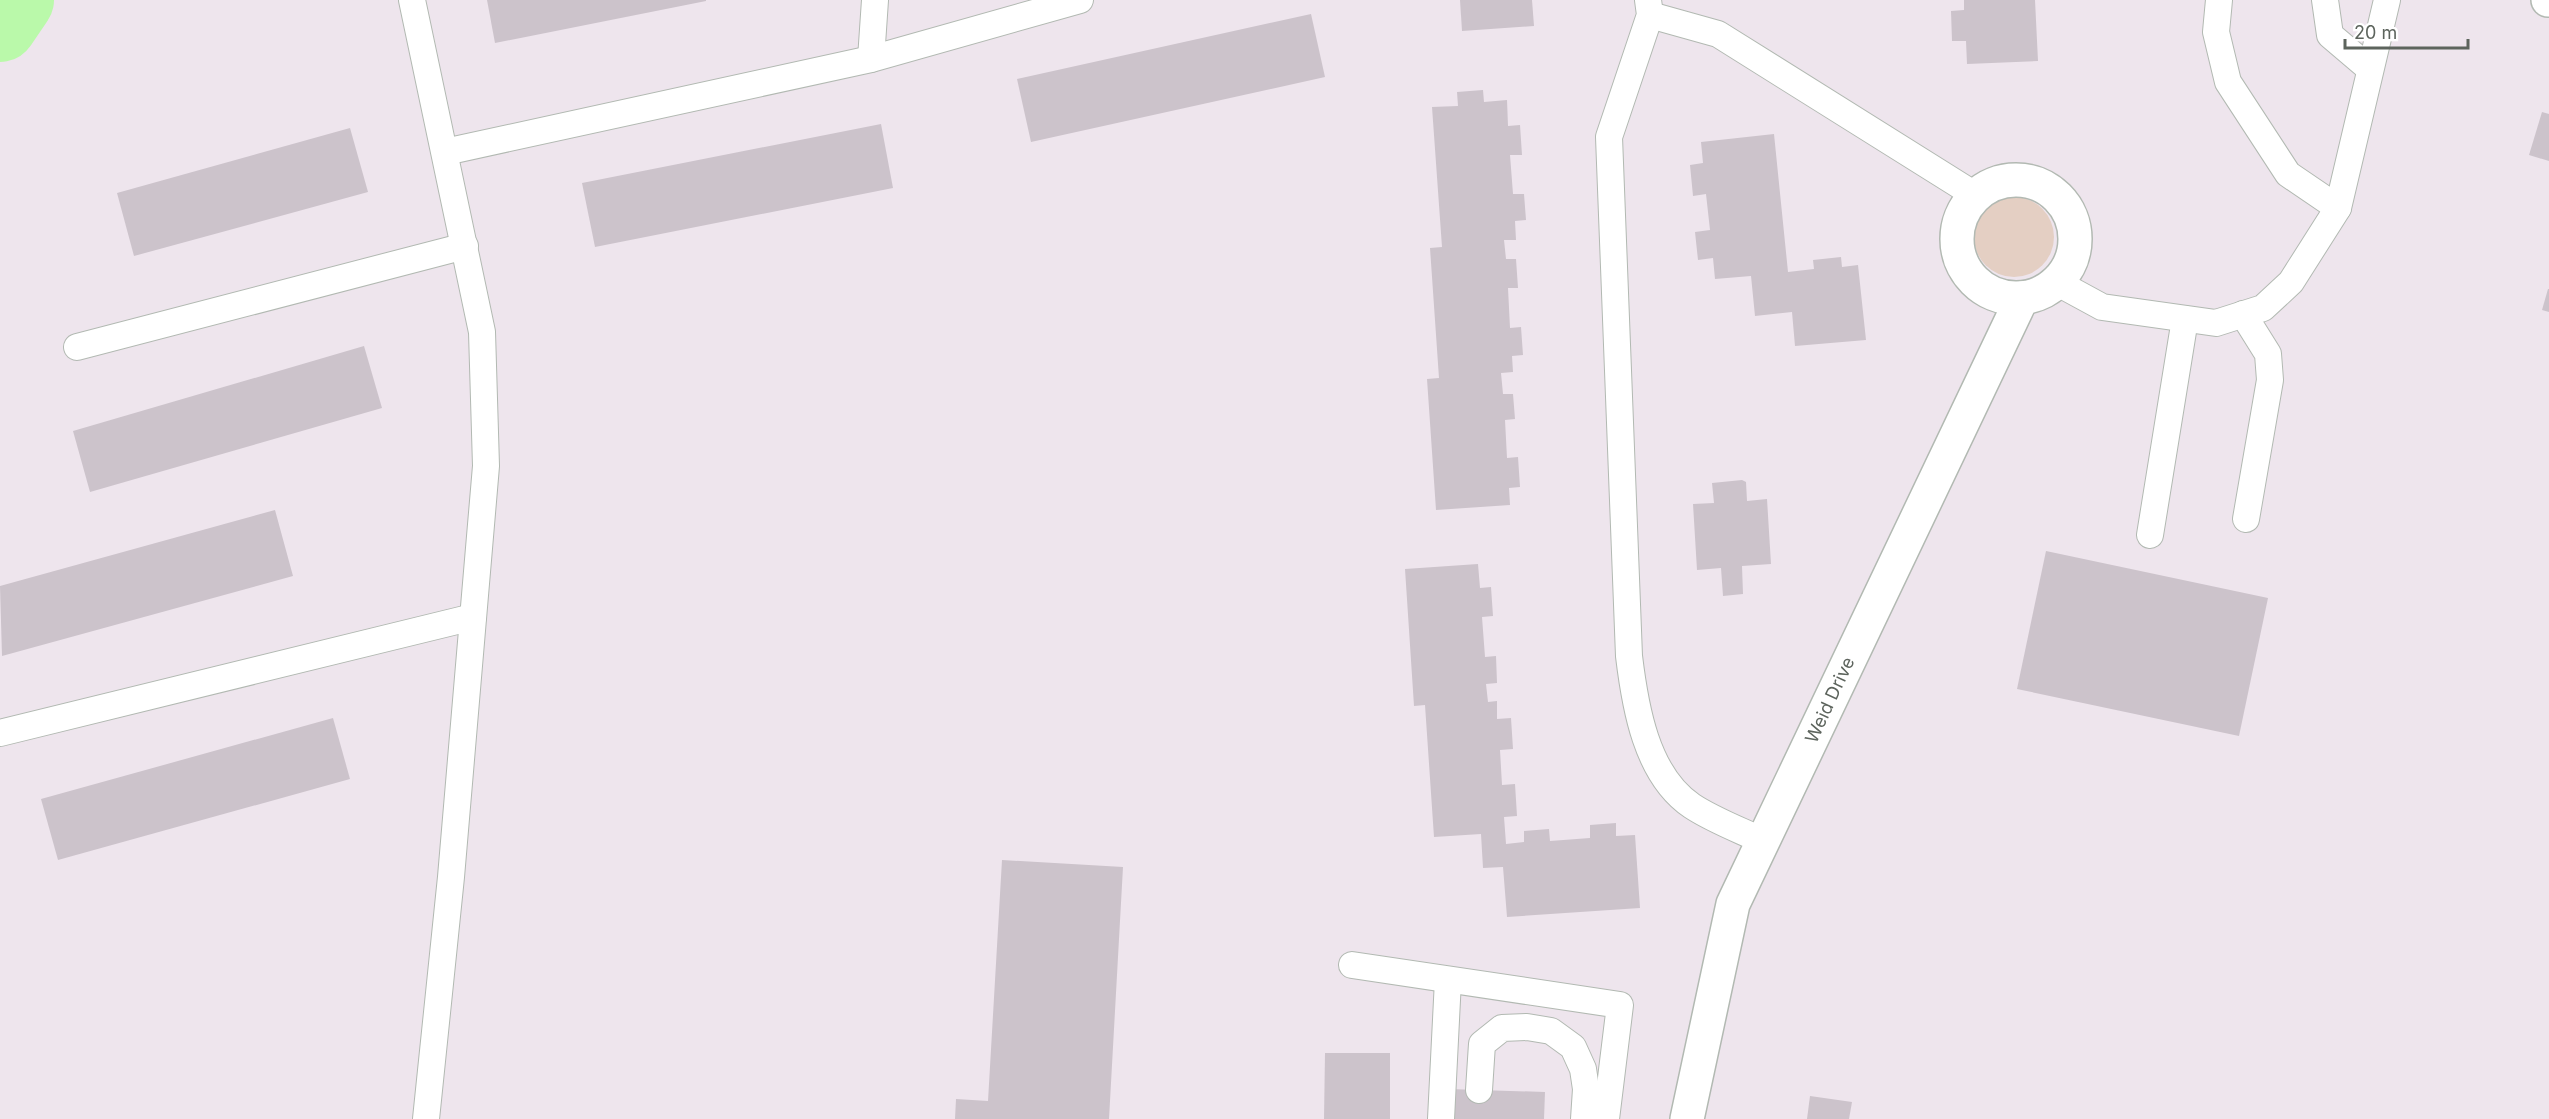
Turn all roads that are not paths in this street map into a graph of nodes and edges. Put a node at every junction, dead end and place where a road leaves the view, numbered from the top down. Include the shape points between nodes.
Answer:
1 (412, 0) edge
2 (875, 0) edge
3 (1080, 0) edge
4 (2219, 0) edge
5 (2325, 0) edge
6 (2387, 0) edge
7 (1649, 7) edge
8 (871, 59) junction
9 (2370, 69) junction
10 (446, 152) junction
11 (1975, 195) junction
12 (2338, 208) junction
13 (465, 246) junction
14 (2056, 282) junction
15 (2022, 298) junction
16 (2243, 314) junction
17 (2185, 319) junction
18 (77, 347) dead end
19 (2246, 519) dead end
20 (2150, 535) dead end
21 (473, 617) junction
22 (0, 734) edge
23 (1763, 841) junction
24 (1352, 965) dead end
25 (1448, 980) junction
26 (1479, 1090) dead end
27 (426, 1119) edge
28 (1441, 1119) edge
29 (1584, 1119) edge
30 (1606, 1119) edge
31 (1687, 1119) edge

1 - 10 lane
2 - 8 lane
3 - 8 lane
4 - 12 lane via 2216,32 2229,82 2288,174
5 - 9 lane via 2330,34
6 - 9 lane
7 - 11 lane via 1718,34
7 - 23 lane via 1609,137 1629,656 1635,701 1654,757 1668,783 1692,806
8 - 10 lane
9 - 12 lane
10 - 13 lane
11 - 14 street via 2009,180 2045,187 2060,199 2075,232 2074,251
11 - 15 street via 1957,227 1956,246 1961,264 1986,291
12 - 16 lane via 2291,282 2263,308
13 - 18 lane
13 - 21 lane via 482,332 486,466
14 - 15 street via 2040,293
14 - 17 lane via 2102,307
15 - 23 street, Weid Drive
16 - 17 lane via 2216,323
16 - 19 lane via 2268,354 2270,380
17 - 20 lane
21 - 22 lane
21 - 27 lane
23 - 31 street, Weid Drive via 1733,904
24 - 25 lane
25 - 28 lane
25 - 30 lane via 1620,1005
26 - 29 lane via 1482,1044 1502,1028 1551,1031 1573,1047 1583,1069

